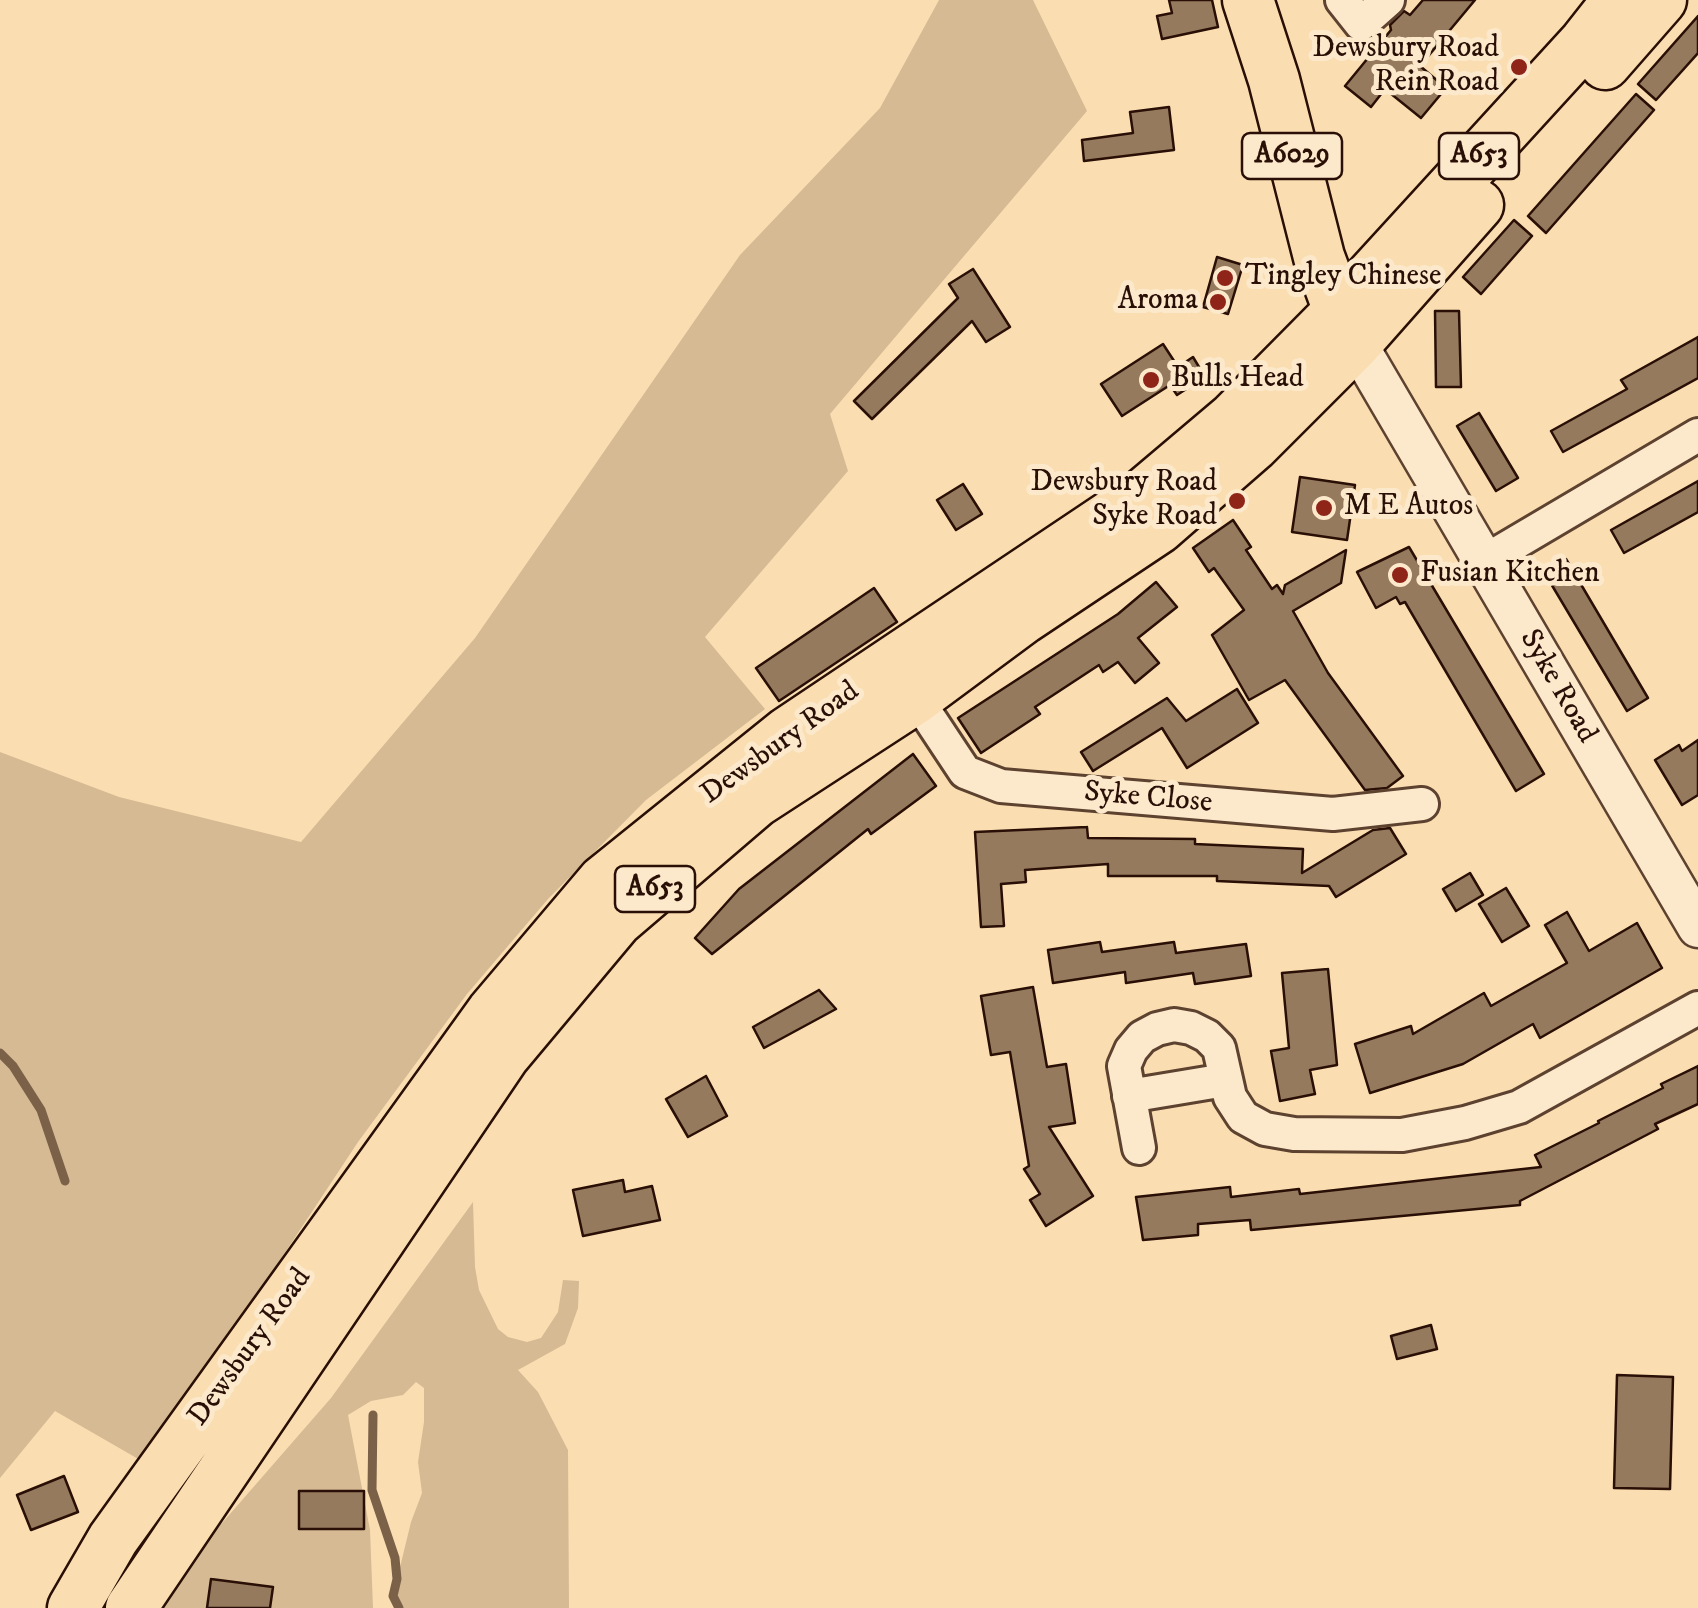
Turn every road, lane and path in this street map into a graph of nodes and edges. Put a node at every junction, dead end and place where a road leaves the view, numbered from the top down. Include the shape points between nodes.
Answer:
1 (1248, 0) edge
2 (1342, 0) edge
3 (1388, 0) edge
4 (1618, 0) edge
5 (1661, 0) edge
6 (1348, 327) junction
7 (1698, 435) edge
8 (1483, 562) junction
9 (916, 698) junction
10 (1422, 804) dead end
11 (1698, 927) edge
12 (1698, 1008) edge
13 (1225, 1080) junction
14 (1129, 1096) junction
15 (1139, 1148) dead end
16 (73, 1608) edge
17 (131, 1608) edge

1 - 6 main road, A6029 via 1319,257
2 - 3 street via 1361,24
4 - 6 main road, Dewsbury Road / A653
5 - 6 main road, Dewsbury Road / A653
6 - 8 street, Syke Road
6 - 9 main road, Dewsbury Road / A653 via 1253,446 1159,528
6 - 16 main road, Dewsbury Road / A653 via 1142,496 788,732 603,882 492,1012 114,1539
7 - 8 street
8 - 11 street, Syke Road
9 - 10 street, Syke Close via 966,772 1001,786 1333,814
9 - 17 main road, Dewsbury Road / A653 via 756,802 617,921 504,1056
12 - 13 street via 1519,1107 1402,1135 1264,1128 1243,1117
13 - 14 street
13 - 14 street via 1219,1048 1207,1036 1174,1025 1142,1037 1131,1050 1124,1066
14 - 15 street

